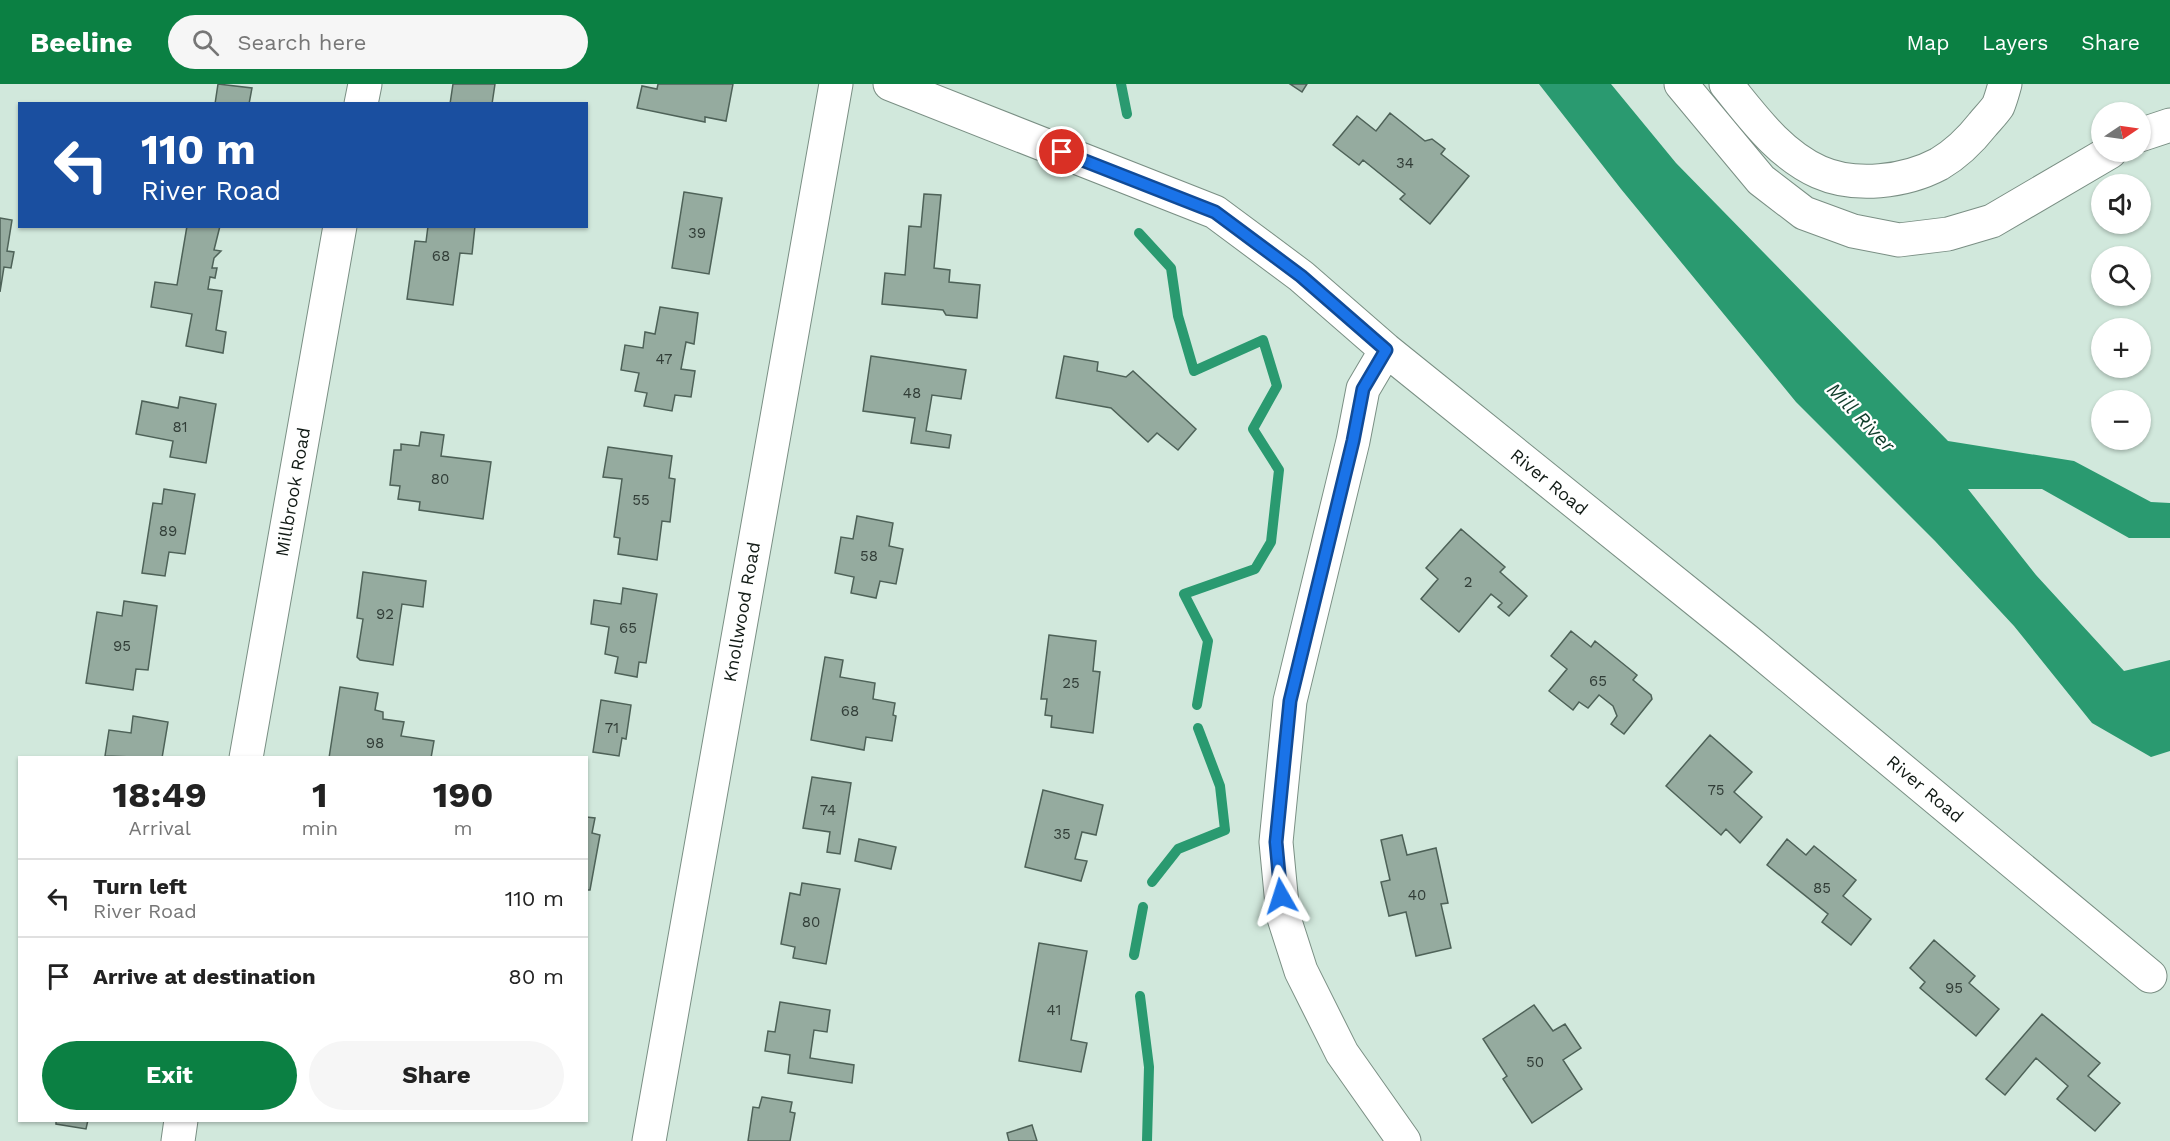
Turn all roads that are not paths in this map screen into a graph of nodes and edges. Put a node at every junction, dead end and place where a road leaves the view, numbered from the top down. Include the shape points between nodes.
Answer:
1 (365, 84) edge
2 (836, 84) edge
3 (890, 84) edge
4 (1682, 84) edge
5 (1726, 84) edge
6 (2005, 84) edge
7 (361, 102) edge
8 (2170, 125) edge
9 (2151, 131) edge
10 (2093, 162) edge
11 (340, 228) edge
12 (1386, 350) junction
13 (246, 756) edge
14 (2150, 976) dead end
15 (181, 1122) edge
16 (178, 1141) edge
17 (649, 1141) edge
18 (1404, 1141) edge

1 - 7 main road
2 - 17 main road, Knollwood Road
3 - 12 main road, River Road via 1215,212 1301,276
4 - 10 main road via 1761,180 1804,213 1853,231 1899,240 1948,234 1992,221
5 - 6 main road via 1767,134 1794,157 1819,172 1847,180 1874,181 1907,177 1940,163 1972,138 1997,106
8 - 9 main road
11 - 13 main road, Millbrook Road
12 - 14 main road, River Road via 1746,640
12 - 18 main road via 1363,389 1290,701 1276,842 1283,915 1301,971 1342,1053
15 - 16 main road

